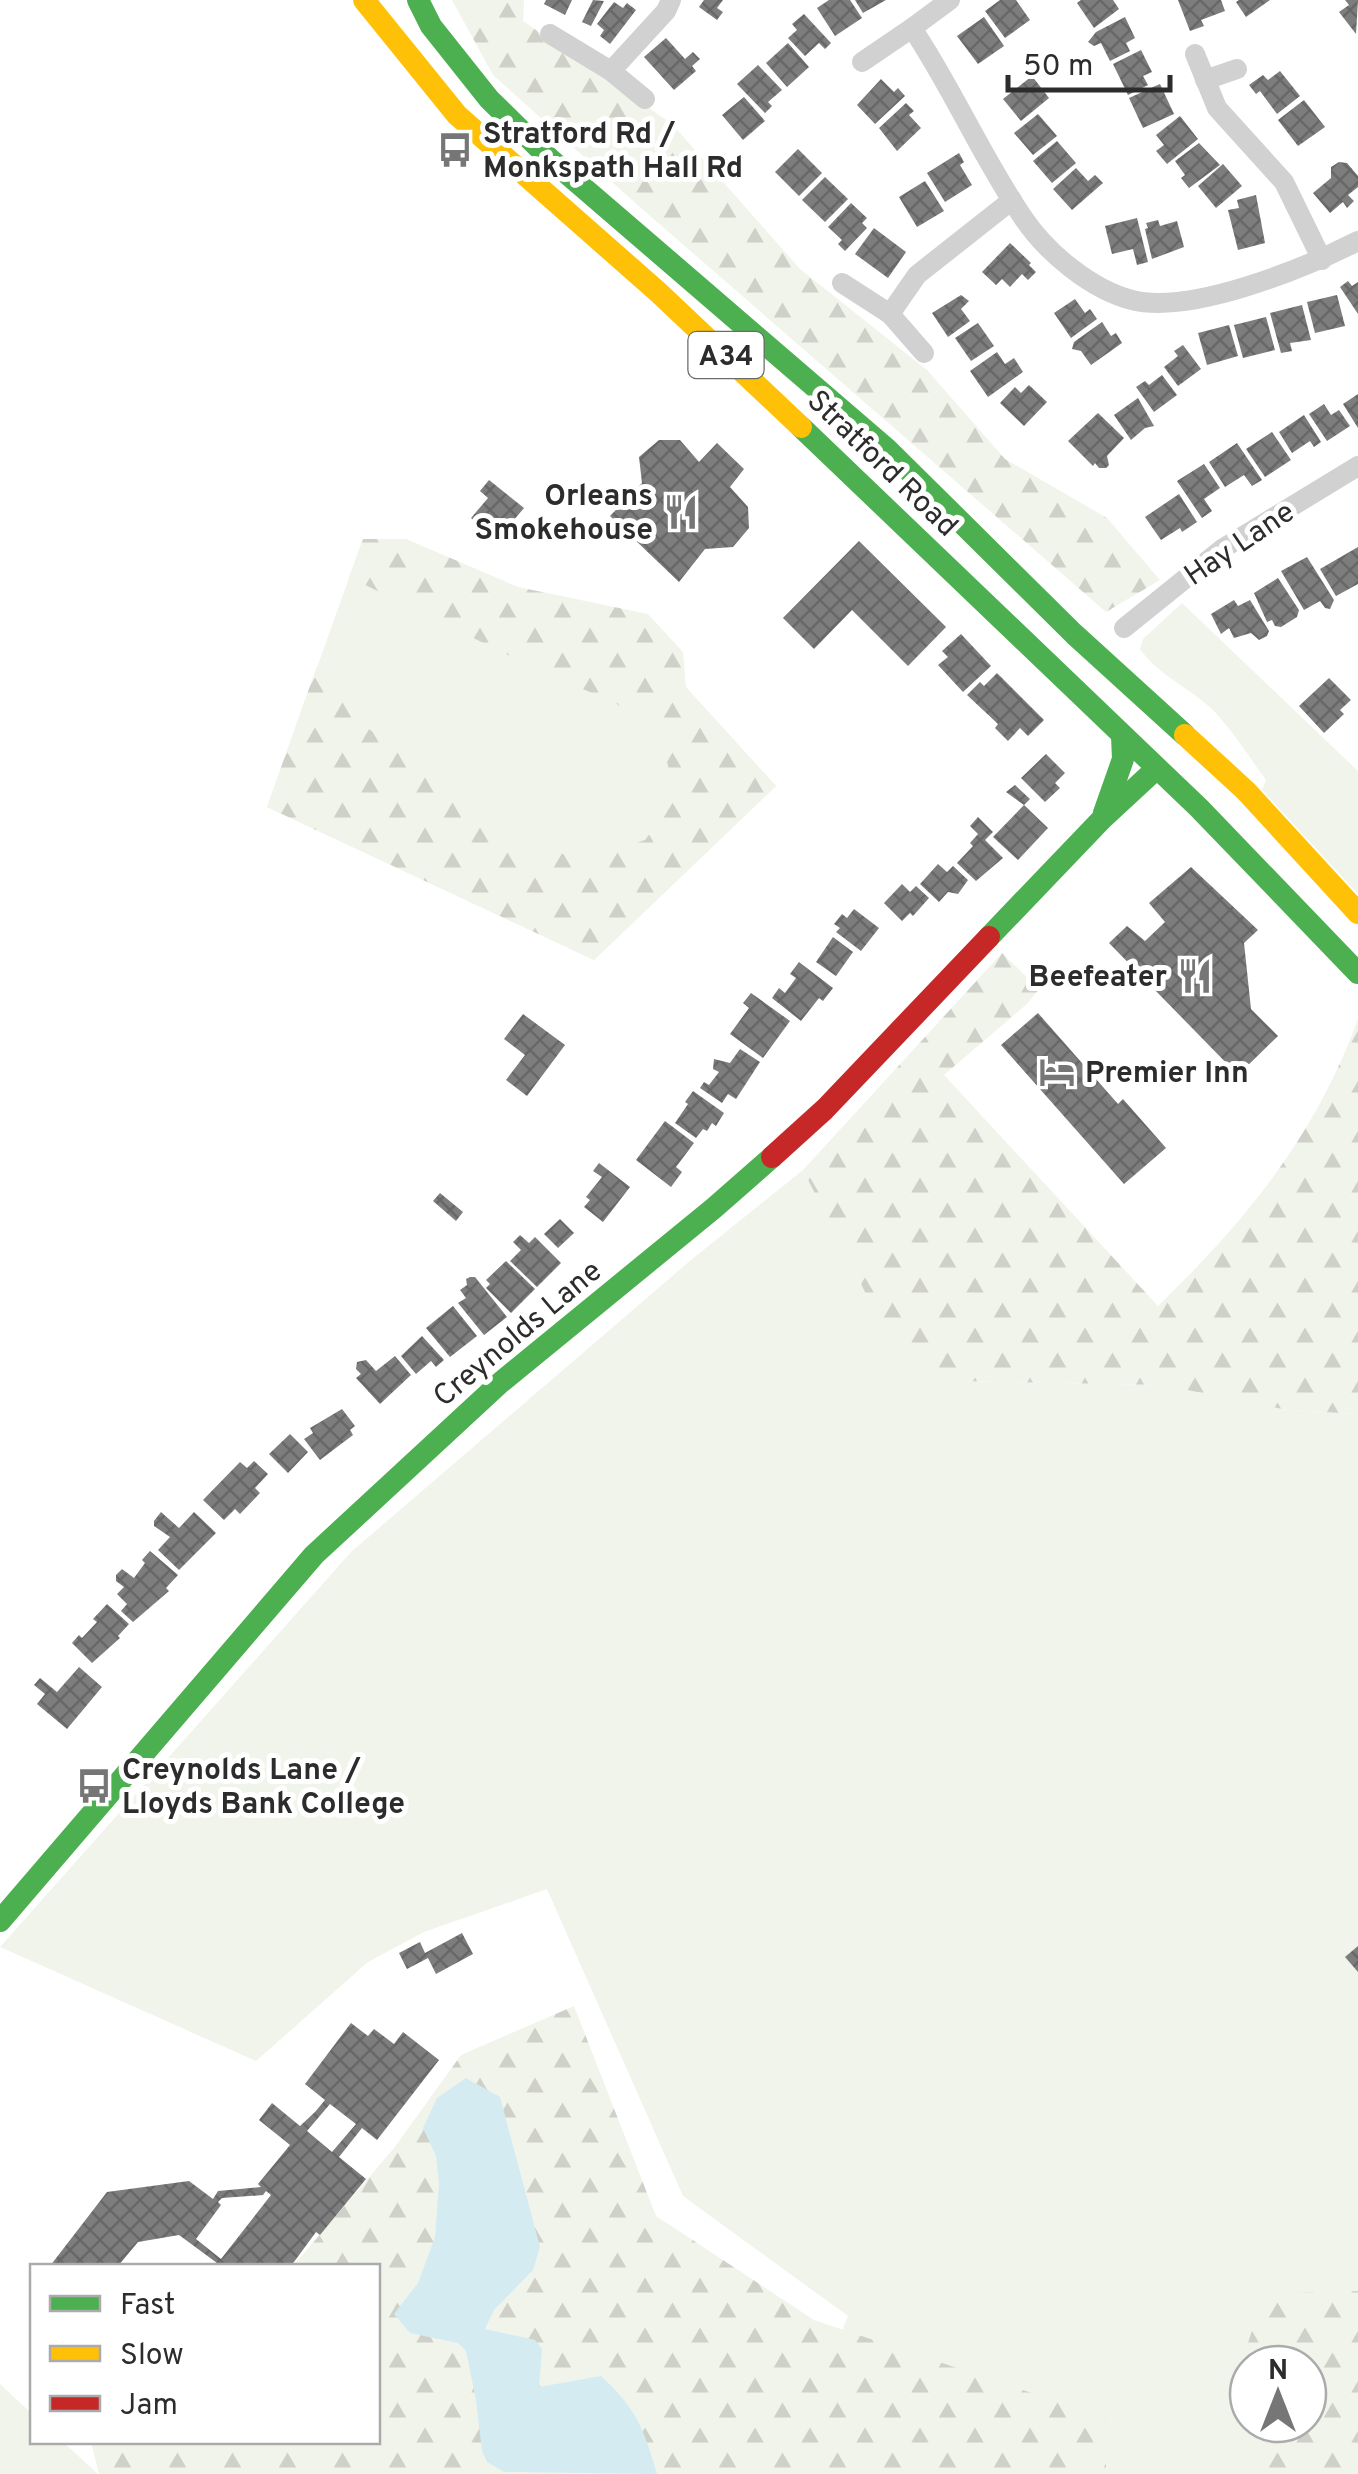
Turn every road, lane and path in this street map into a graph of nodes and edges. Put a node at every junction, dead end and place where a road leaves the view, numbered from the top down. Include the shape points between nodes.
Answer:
1 (364, 0) edge
2 (418, 0) edge
3 (671, 0) edge
4 (950, 0) edge
5 (912, 28) junction
6 (550, 34) dead end
7 (1195, 54) dead end
8 (862, 62) dead end
9 (1237, 69) dead end
10 (610, 70) junction
11 (1205, 80) junction
12 (645, 100) dead end
13 (1012, 200) junction
14 (1358, 241) edge
15 (1322, 260) junction
16 (842, 284) dead end
17 (890, 314) junction
18 (924, 353) dead end
19 (1358, 466) edge
20 (1124, 628) dead end
21 (1122, 736) junction
22 (1172, 752) junction
23 (1102, 819) junction
24 (1358, 913) edge
25 (1358, 974) edge
26 (0, 1921) edge

1 - 21 main road, Stratford Road / A34 via 457,115 672,305
2 - 22 main road, Stratford Road / A34 via 489,99 887,449 1074,634 1081,658
3 - 10 street
4 - 5 street
5 - 8 street
5 - 13 street
6 - 10 street
7 - 11 street
9 - 11 street
10 - 12 street
11 - 15 street via 1216,108 1284,182
13 - 15 street via 1050,248 1103,288 1132,300 1203,298
13 - 17 street via 916,275
14 - 15 street
16 - 17 street
17 - 18 street
19 - 20 street, Hay Lane via 1222,549
21 - 22 main road, Stratford Road / A34
21 - 23 main road, Creynolds Lane via 1123,759
22 - 23 main road, Creynolds Lane
22 - 24 main road, Stratford Road / A34 via 1246,791
22 - 25 main road, Stratford Road / A34 via 1199,808
23 - 26 main road, Creynolds Lane via 825,1109 500,1383 314,1555

